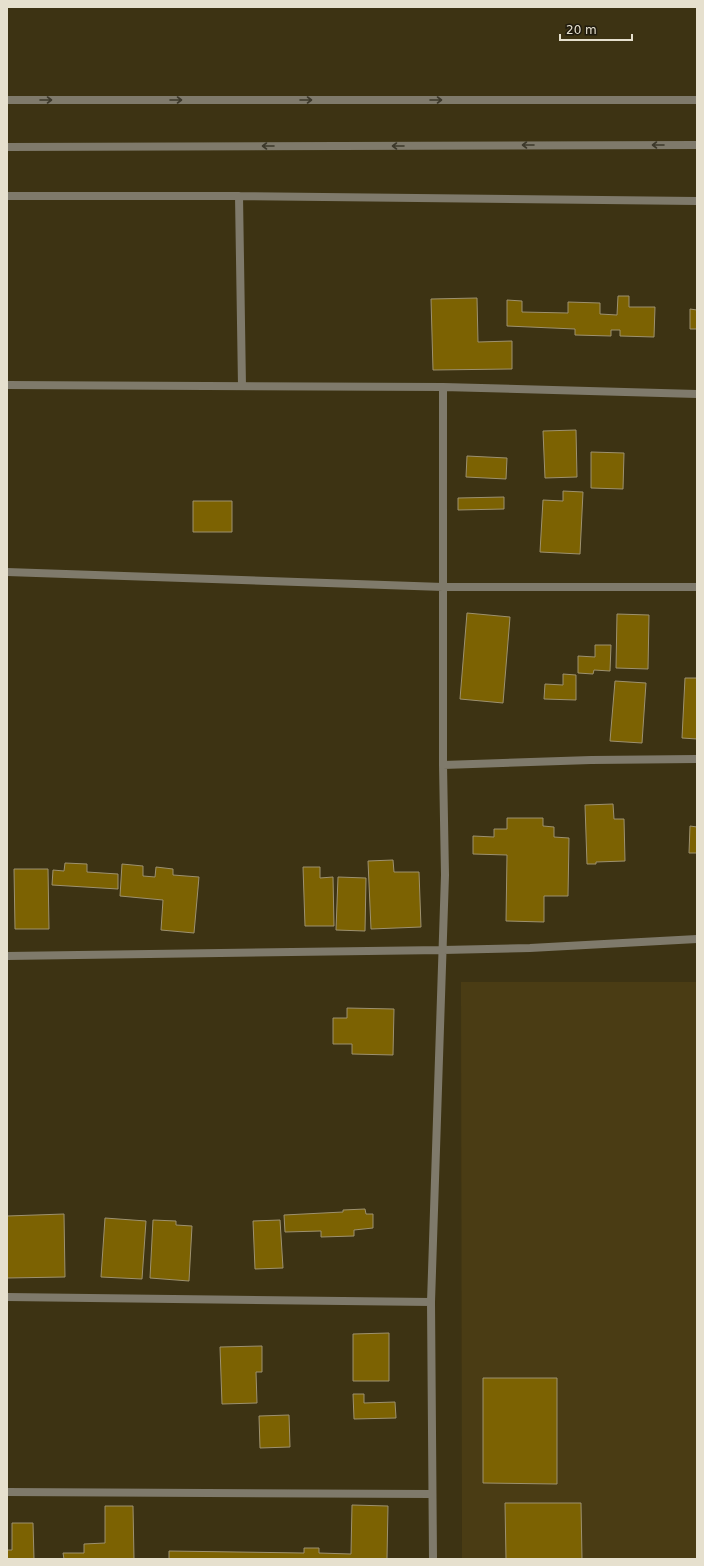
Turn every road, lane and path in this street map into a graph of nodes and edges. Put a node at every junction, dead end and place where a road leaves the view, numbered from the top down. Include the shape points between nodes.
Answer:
1 (7, 100) edge
2 (697, 100) edge
3 (697, 145) edge
4 (7, 147) edge
5 (7, 196) edge
6 (239, 196) junction
7 (697, 201) edge
8 (7, 385) edge
9 (242, 386) junction
10 (443, 387) junction
11 (697, 394) edge
12 (7, 572) edge
13 (443, 587) junction
14 (697, 587) edge
15 (697, 760) edge
16 (443, 766) junction
17 (697, 939) edge
18 (443, 950) junction
19 (7, 956) edge
20 (7, 1297) edge
21 (431, 1302) junction
22 (7, 1492) edge
23 (432, 1494) junction
24 (433, 1559) edge

1 -> 2 street
3 -> 4 street
5 - 6 street
6 - 7 street
6 - 9 street
8 - 9 street
9 - 10 street
10 - 11 street
10 - 13 street
12 - 13 street
13 - 14 street
13 - 16 street
15 - 16 street via 591,760
16 - 18 street
17 - 18 street
18 - 19 street
18 - 21 street
20 - 21 street
21 - 23 street
22 - 23 street
23 - 24 street

